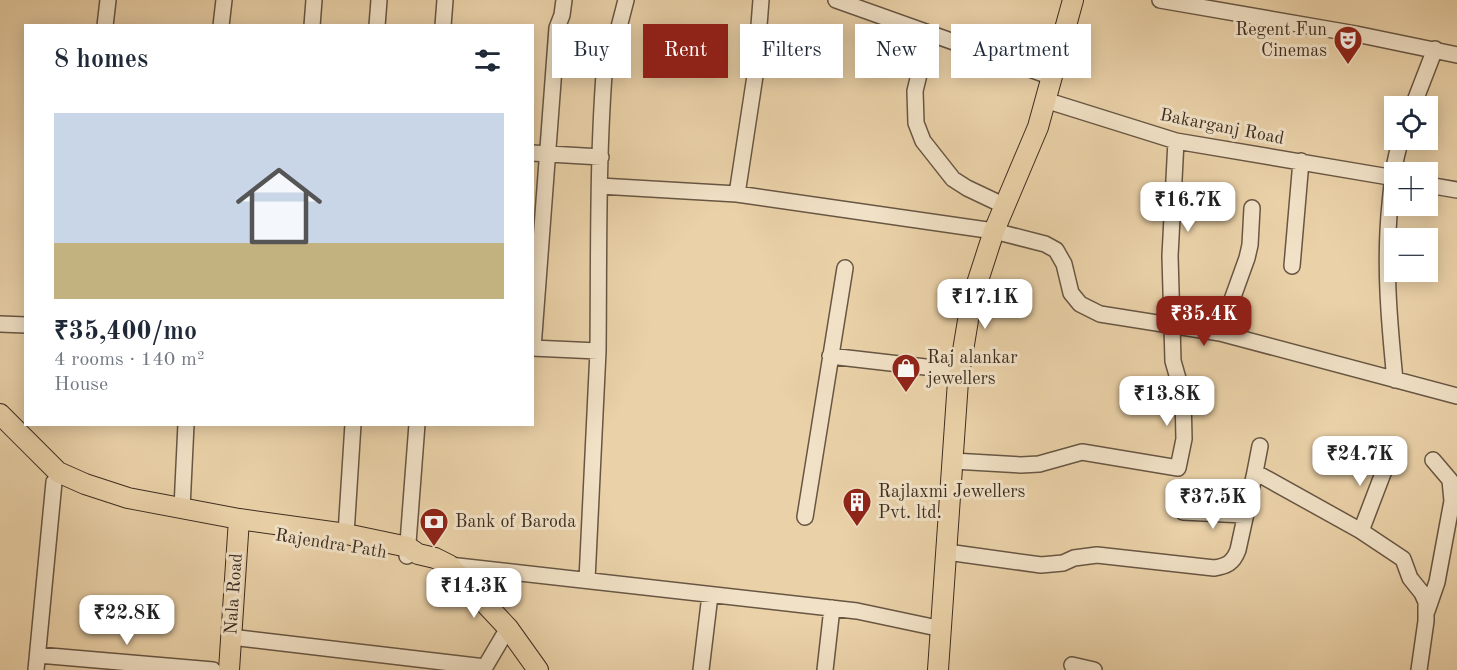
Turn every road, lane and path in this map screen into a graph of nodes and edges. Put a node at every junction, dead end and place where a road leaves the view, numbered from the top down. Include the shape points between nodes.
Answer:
1 (108, 0) edge
2 (224, 0) edge
3 (314, 0) edge
4 (379, 0) edge
5 (445, 0) edge
6 (564, 0) edge
7 (626, 0) edge
8 (761, 0) edge
9 (836, 0) edge
10 (1073, 0) edge
11 (1160, 0) edge
12 (105, 24) edge
13 (221, 24) edge
14 (312, 24) edge
15 (377, 24) edge
16 (443, 24) edge
17 (904, 24) edge
18 (1066, 24) edge
19 (1435, 50) junction
20 (1457, 55) edge
21 (918, 78) edge
22 (1052, 78) edge
23 (1417, 96) edge
24 (1046, 100) junction
25 (1176, 141) junction
26 (540, 153) edge
27 (601, 157) junction
28 (1301, 161) junction
29 (1384, 176) edge
30 (600, 186) junction
31 (1438, 187) edge
32 (1457, 190) edge
33 (737, 194) junction
34 (1005, 206) junction
35 (1252, 208) dead end
36 (1389, 216) edge
37 (994, 231) junction
38 (1292, 266) dead end
39 (845, 268) dead end
40 (534, 320) edge
41 (0, 324) edge
42 (1171, 324) junction
43 (24, 325) edge
44 (1220, 333) junction
45 (534, 348) edge
46 (598, 351) junction
47 (830, 356) junction
48 (960, 371) junction
49 (1395, 380) junction
50 (1457, 396) edge
51 (0, 414) edge
52 (186, 426) edge
53 (353, 426) edge
54 (417, 426) edge
55 (0, 429) edge
56 (1260, 446) dead end
57 (1390, 455) dead end
58 (1433, 460) dead end
59 (953, 461) junction
60 (1255, 472) junction
61 (54, 482) junction
62 (1455, 501) edge
63 (127, 504) junction
64 (182, 508) junction
65 (1183, 512) dead end
66 (1244, 515) junction
67 (805, 517) dead end
68 (239, 524) junction
69 (1361, 531) junction
70 (346, 534) junction
71 (411, 552) junction
72 (947, 552) junction
73 (449, 565) junction
74 (586, 580) junction
75 (710, 595) junction
76 (832, 608) junction
77 (1427, 611) junction
78 (508, 628) junction
79 (942, 629) junction
80 (231, 638) junction
81 (37, 662) edge
82 (1072, 665) dead end
83 (434, 666) edge
84 (213, 670) edge
85 (230, 670) edge
86 (538, 670) edge
87 (701, 670) edge
88 (825, 670) edge
89 (938, 670) edge
90 (1094, 670) edge
91 (1419, 670) edge

1 - 12 street
2 - 13 street
3 - 14 street
4 - 15 street
5 - 16 street
6 - 26 street
7 - 27 street via 619,27 613,39 607,39
8 - 33 street
9 - 17 street
10 - 18 main road
11 - 19 street
19 - 20 street
19 - 23 street
21 - 34 street via 916,123 923,141 953,179
22 - 24 main road
24 - 25 street, Bakarganj Road
24 - 34 main road
25 - 28 street, Bakarganj Road
25 - 42 street
26 - 27 street
26 - 40 street
27 - 30 street
28 - 29 street, Bakarganj Road
28 - 38 street
30 - 33 street
30 - 46 street
31 - 32 street
33 - 37 street
34 - 37 main road
35 - 44 street via 1247,258
36 - 49 street via 1386,276
37 - 42 street via 1056,250 1071,293 1080,304 1100,314
37 - 48 main road via 971,302
39 - 47 street
41 - 43 street
42 - 44 street
42 - 59 street via 1173,361 1183,396 1184,439 1178,468 1082,452 1039,465
44 - 49 street
45 - 46 street
46 - 74 street
47 - 48 street
47 - 67 street
48 - 59 main road
49 - 50 street
51 - 63 main road, Rajendra Path via 58,472
52 - 64 street
53 - 70 street
54 - 71 street
55 - 61 main road, Rajendra Path
56 - 60 street
57 - 69 street
58 - 62 street via 1450,480
59 - 72 main road
60 - 66 street
60 - 69 street
61 - 63 main road, Rajendra Path via 63,488
61 - 81 street
62 - 77 street
63 - 64 main road, Rajendra Path
63 - 68 main road, Rajendra Path
64 - 68 main road, Rajendra Path
65 - 66 street
66 - 72 street via 1233,561 1214,568 1097,555 1041,565
68 - 70 main road, Rajendra Path
68 - 71 main road, Rajendra Path
68 - 80 main road, Nala Road
69 - 77 street via 1403,559 1410,578 1422,593
70 - 71 main road, Rajendra Path
71 - 73 main road
72 - 79 main road
73 - 74 street
73 - 78 main road
74 - 75 street
75 - 76 street
75 - 87 street
76 - 79 street
76 - 88 street
77 - 91 street
78 - 83 street via 485,667
78 - 86 main road
79 - 89 main road
80 - 83 street
80 - 85 main road, Nala Road
81 - 84 street
82 - 90 street

